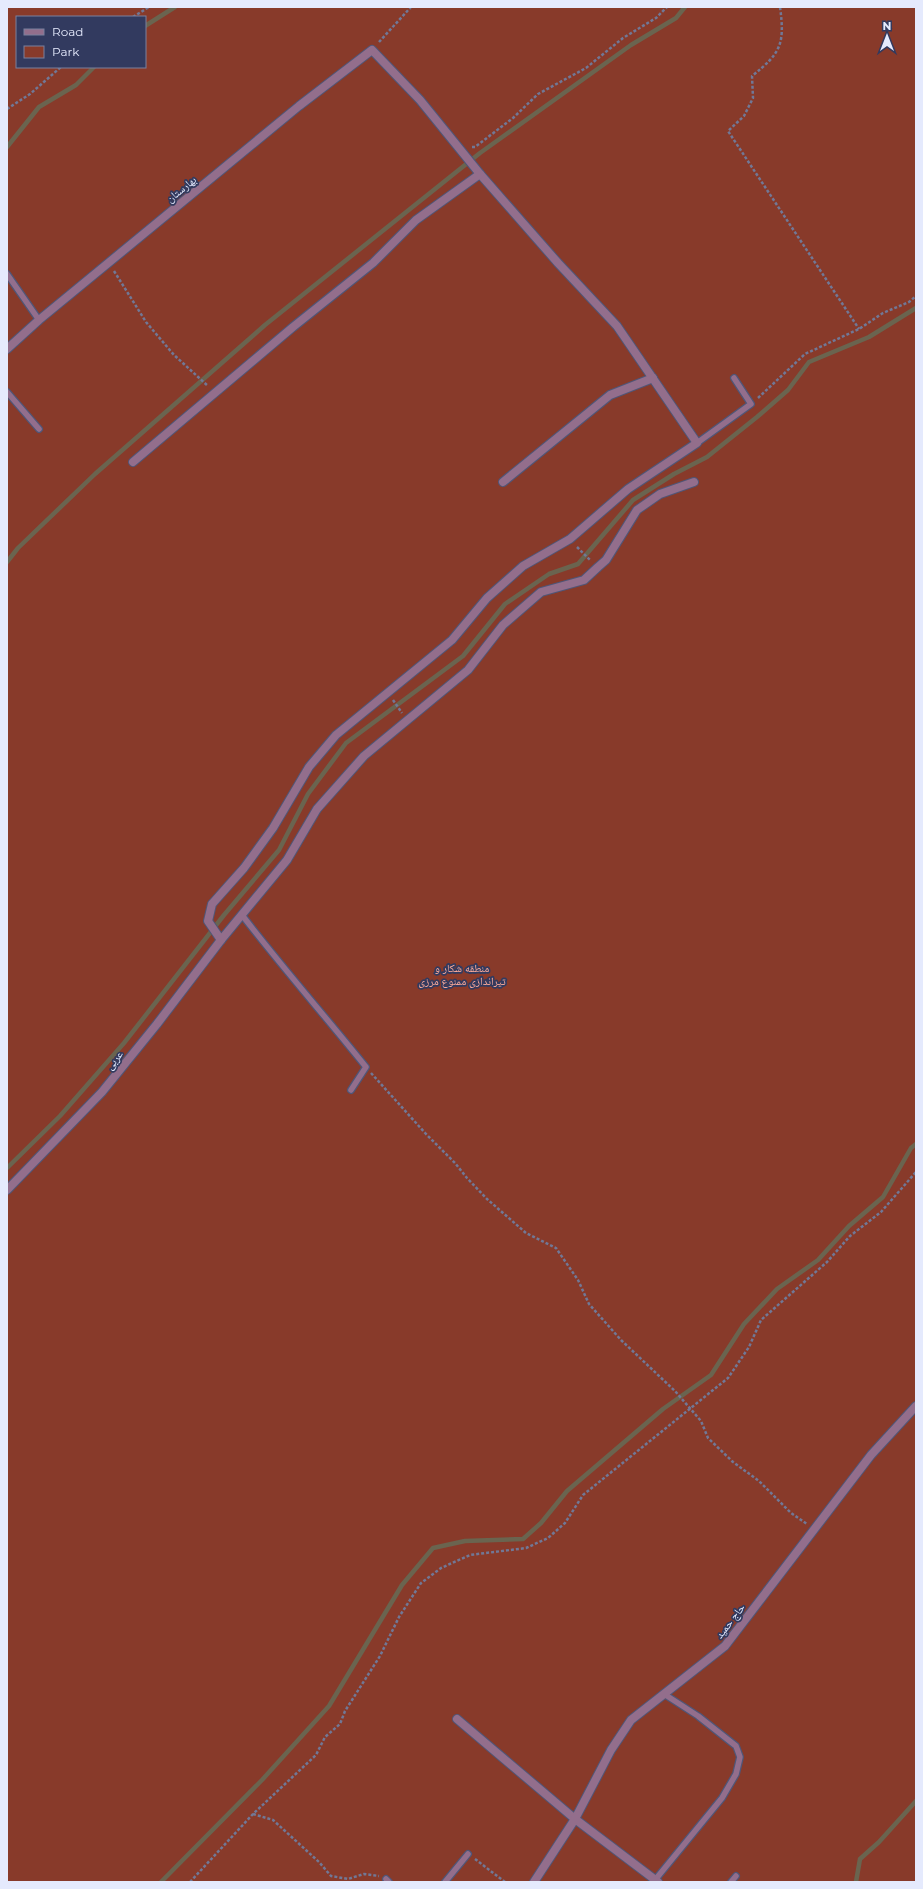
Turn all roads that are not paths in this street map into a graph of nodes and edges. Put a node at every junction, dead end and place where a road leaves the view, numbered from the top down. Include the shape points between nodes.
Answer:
1 (477, 171) junction
2 (7, 274) edge
3 (39, 320) junction
4 (7, 349) edge
5 (653, 378) junction
6 (734, 378) dead end
7 (7, 392) edge
8 (39, 429) dead end
9 (697, 443) junction
10 (133, 462) dead end
11 (503, 482) dead end
12 (694, 482) dead end
13 (242, 915) junction
14 (219, 937) junction
15 (351, 1090) dead end
16 (7, 1190) edge
17 (915, 1408) edge
18 (664, 1694) junction
19 (458, 1719) dead end
20 (575, 1819) junction
21 (468, 1854) road end
22 (736, 1876) dead end
23 (656, 1881) edge
24 (445, 1882) edge
25 (534, 1882) edge
26 (731, 1882) edge

1 - 3 street, بهارستان via 420,100 372,50 299,106
1 - 5 street via 617,326
1 - 10 street via 416,220 373,263 293,326
2 - 3 lane
3 - 4 street, بهارستان
5 - 9 street
5 - 11 street via 610,395
6 - 9 lane via 751,404
7 - 8 lane
9 - 14 street via 628,489 570,539 523,566 487,598 452,640 336,735 309,767 273,828 244,868 212,904 208,921
12 - 13 street, عربی via 660,494 637,510 602,564 584,580 541,592 503,625 468,670 364,756 318,809 287,860
13 - 14 street, عربی
13 - 15 lane via 366,1067
14 - 16 street, عربی via 157,1024 102,1092
17 - 18 street, حاج حمید via 871,1455 726,1646
18 - 20 street, حاج حمید via 631,1720 611,1750
18 - 23 lane via 698,1716 736,1746 740,1757 736,1774 722,1798
19 - 20 street
20 - 23 street
20 - 25 street, حاج حمید
21 - 24 lane
22 - 26 lane

